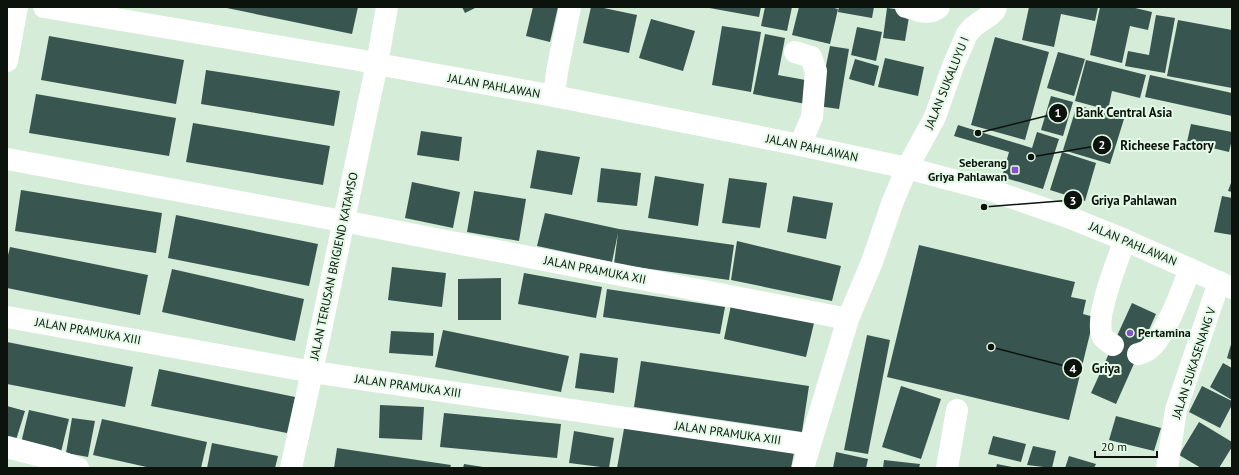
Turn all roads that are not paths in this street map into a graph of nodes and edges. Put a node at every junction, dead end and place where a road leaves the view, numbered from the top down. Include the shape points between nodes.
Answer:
1 (17, 7) edge
2 (44, 7) edge
3 (387, 7) edge
4 (570, 7) edge
5 (906, 7) edge
6 (938, 7) edge
7 (996, 7) edge
8 (795, 52) dead end
9 (7, 61) edge
10 (377, 64) junction
11 (554, 96) junction
12 (800, 145) junction
13 (7, 159) edge
14 (907, 168) junction
15 (340, 221) junction
16 (1125, 240) junction
17 (1190, 268) junction
18 (1226, 285) edge
19 (7, 317) edge
20 (848, 319) junction
21 (1113, 345) dead end
22 (1138, 354) dead end
23 (313, 372) junction
24 (957, 410) dead end
25 (810, 445) junction
26 (7, 447) edge
27 (78, 468) edge
28 (291, 468) edge
29 (803, 468) edge
30 (947, 468) edge
31 (1167, 468) edge

1 - 9 street
2 - 10 street, JALAN PAHLAWAN
3 - 10 street, JALAN TERUSAN BRIGJEND KATAMSO
4 - 11 street
5 - 6 street via 928,12
7 - 14 street, JALAN SUKALUYU I via 967,34 935,118
8 - 12 street via 811,57 816,71 812,117
10 - 11 street, JALAN PAHLAWAN
10 - 15 street, JALAN TERUSAN BRIGJEND KATAMSO
11 - 12 street, JALAN PAHLAWAN
12 - 14 street, JALAN PAHLAWAN
13 - 15 street, JALAN PRAMUKA XII
14 - 16 street, JALAN PAHLAWAN via 1003,194
14 - 20 street, JALAN SUKALUYU I
15 - 20 street, JALAN PRAMUKA XII
15 - 23 street, JALAN TERUSAN BRIGJEND KATAMSO
16 - 17 street, JALAN PAHLAWAN
16 - 21 street via 1107,292 1100,323 1103,336
17 - 18 street, JALAN PAHLAWAN
17 - 22 street via 1166,326 1149,350
18 - 31 street, JALAN SUKASENANG V via 1176,410
19 - 23 street, JALAN PRAMUKA XIII
20 - 25 street, JALAN SUKALUYU I
23 - 25 street, JALAN PRAMUKA XIII
23 - 28 street, JALAN TERUSAN BRIGJEND KATAMSO
24 - 30 street
25 - 29 street, JALAN SUKALUYU I
26 - 27 street

